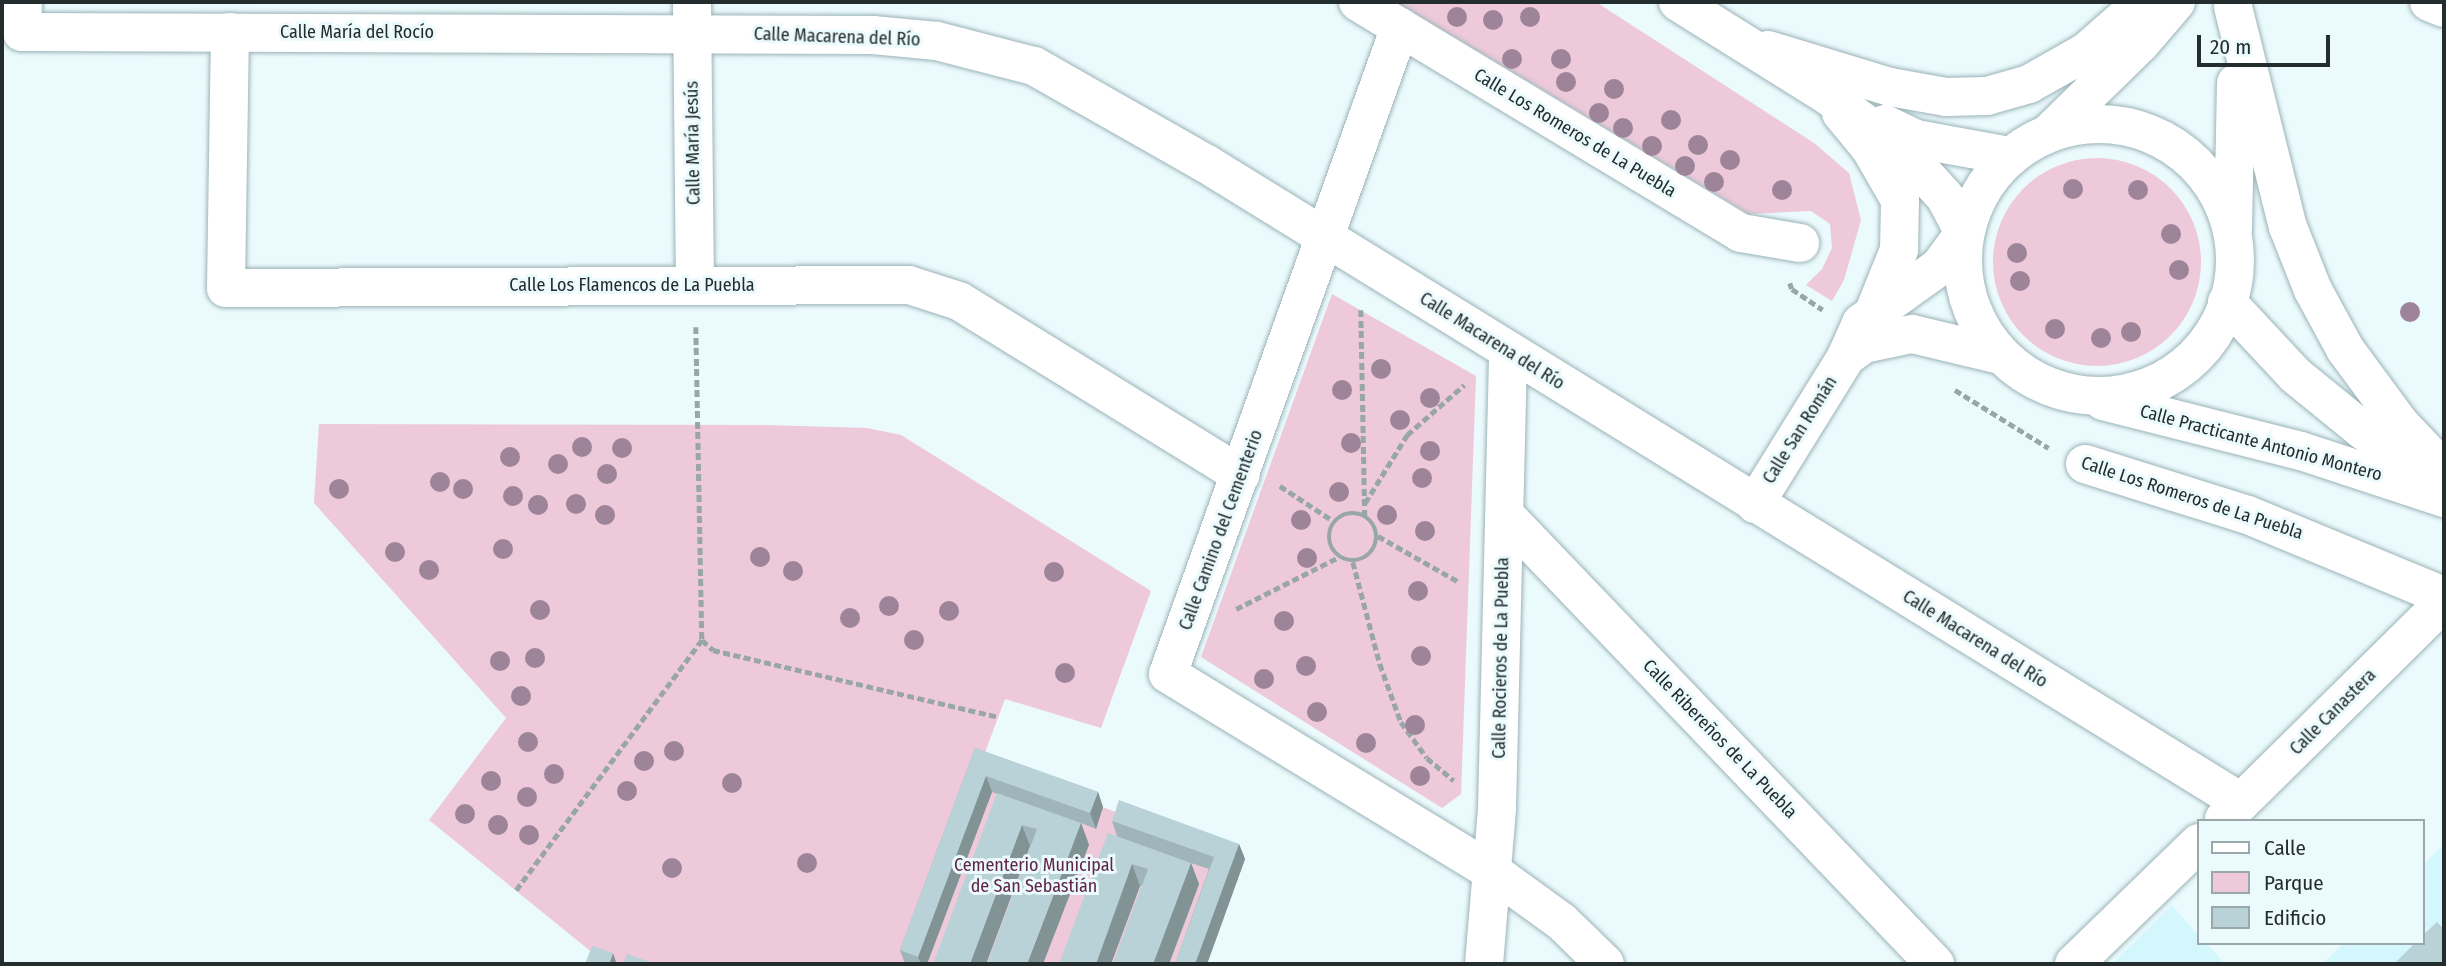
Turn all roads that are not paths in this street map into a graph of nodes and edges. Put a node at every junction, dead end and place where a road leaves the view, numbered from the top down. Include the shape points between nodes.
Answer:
1 (1358, 2) edge
2 (1678, 2) edge
3 (2143, 2) edge
4 (2176, 2) edge
5 (2429, 2) edge
6 (2232, 4) edge
7 (2444, 8) edge
8 (22, 17) edge
9 (692, 17) edge
10 (1400, 27) junction
11 (230, 32) junction
12 (1740, 41) junction
13 (1827, 95) junction
14 (2050, 132) junction
15 (2010, 156) junction
16 (2233, 228) junction
17 (1964, 233) junction
18 (1325, 237) junction
19 (1800, 243) dead end
20 (695, 284) junction
21 (2227, 302) junction
22 (1875, 309) junction
23 (1508, 352) junction
24 (2000, 355) junction
25 (1846, 357) junction
26 (2077, 395) junction
27 (2085, 464) road end
28 (1243, 469) junction
29 (2444, 470) edge
30 (2444, 482) edge
31 (2444, 498) edge
32 (1755, 504) junction
33 (1505, 515) junction
34 (2444, 596) edge
35 (2444, 602) edge
36 (2232, 811) edge
37 (2198, 844) edge
38 (1493, 872) junction
39 (1484, 964) edge
40 (1605, 964) edge
41 (1935, 964) edge
42 (2074, 964) edge

1 - 10 street, Calle Los Romeros de La Puebla
2 - 12 street
3 - 12 street via 2086,52 2029,84 1987,96 1946,97 1890,88
4 - 14 street, Calle Practicante Antonio Montero
5 - 7 street
6 - 16 street, Calle Practicante Antonio Montero via 2237,162
6 - 29 street, Calle Practicante Antonio Montero via 2288,227 2313,290 2353,360 2401,425
8 - 11 street, Calle María del Rocío
9 - 11 street, Calle María del Rocío
9 - 18 street, Calle Macarena del Río via 937,41 1034,66
9 - 20 street, Calle María Jesús
10 - 18 street, Calle Camino del Cementerio
10 - 19 street, Calle Los Romeros de La Puebla via 1741,233
11 - 20 street, Calle Los Flamencos de La Puebla via 226,288
12 - 13 street
13 - 15 street via 1916,139
13 - 17 street via 1905,153 1945,197
13 - 22 street via 1870,148 1900,200 1899,250
14 - 15 street, Calle Practicante Antonio Montero
14 - 16 street, Calle Practicante Antonio Montero via 2095,122 2152,134 2182,150 2214,185
15 - 17 street, Calle Practicante Antonio Montero via 1980,192
16 - 21 street, Calle Practicante Antonio Montero via 2235,275
17 - 22 street, Calle San Román via 1939,267
17 - 24 street, Calle Practicante Antonio Montero via 1963,277 1975,319
18 - 23 street, Calle Macarena del Río
18 - 28 street, Calle Camino del Cementerio
20 - 28 street, Calle Los Flamencos de La Puebla via 889,284 934,291 959,301
21 - 26 street, Calle Practicante Antonio Montero via 2222,320 2197,356 2162,381 2120,395
21 - 30 street, Calle Practicante Antonio Montero via 2295,375 2364,431
22 - 25 street, Calle San Román via 1861,323
23 - 32 street, Calle Macarena del Río
23 - 33 street, Calle Rocieros de La Puebla
24 - 25 street, Calle San Román via 1912,334 1864,344
24 - 26 street, Calle Practicante Antonio Montero via 2035,381
25 - 32 street, Calle San Román
26 - 31 street, Calle Practicante Antonio Montero via 2301,451
27 - 34 street, Calle Los Romeros de La Puebla via 2248,514
28 - 38 street, Calle Camino del Cementerio via 1168,674
32 - 36 street, Calle Macarena del Río
33 - 38 street, Calle Rocieros de La Puebla
33 - 41 street, Calle Ribereños de La Puebla
35 - 36 street, Calle Canastera
37 - 42 street
38 - 39 street, Calle Rocieros de La Puebla
38 - 40 street via 1562,922

